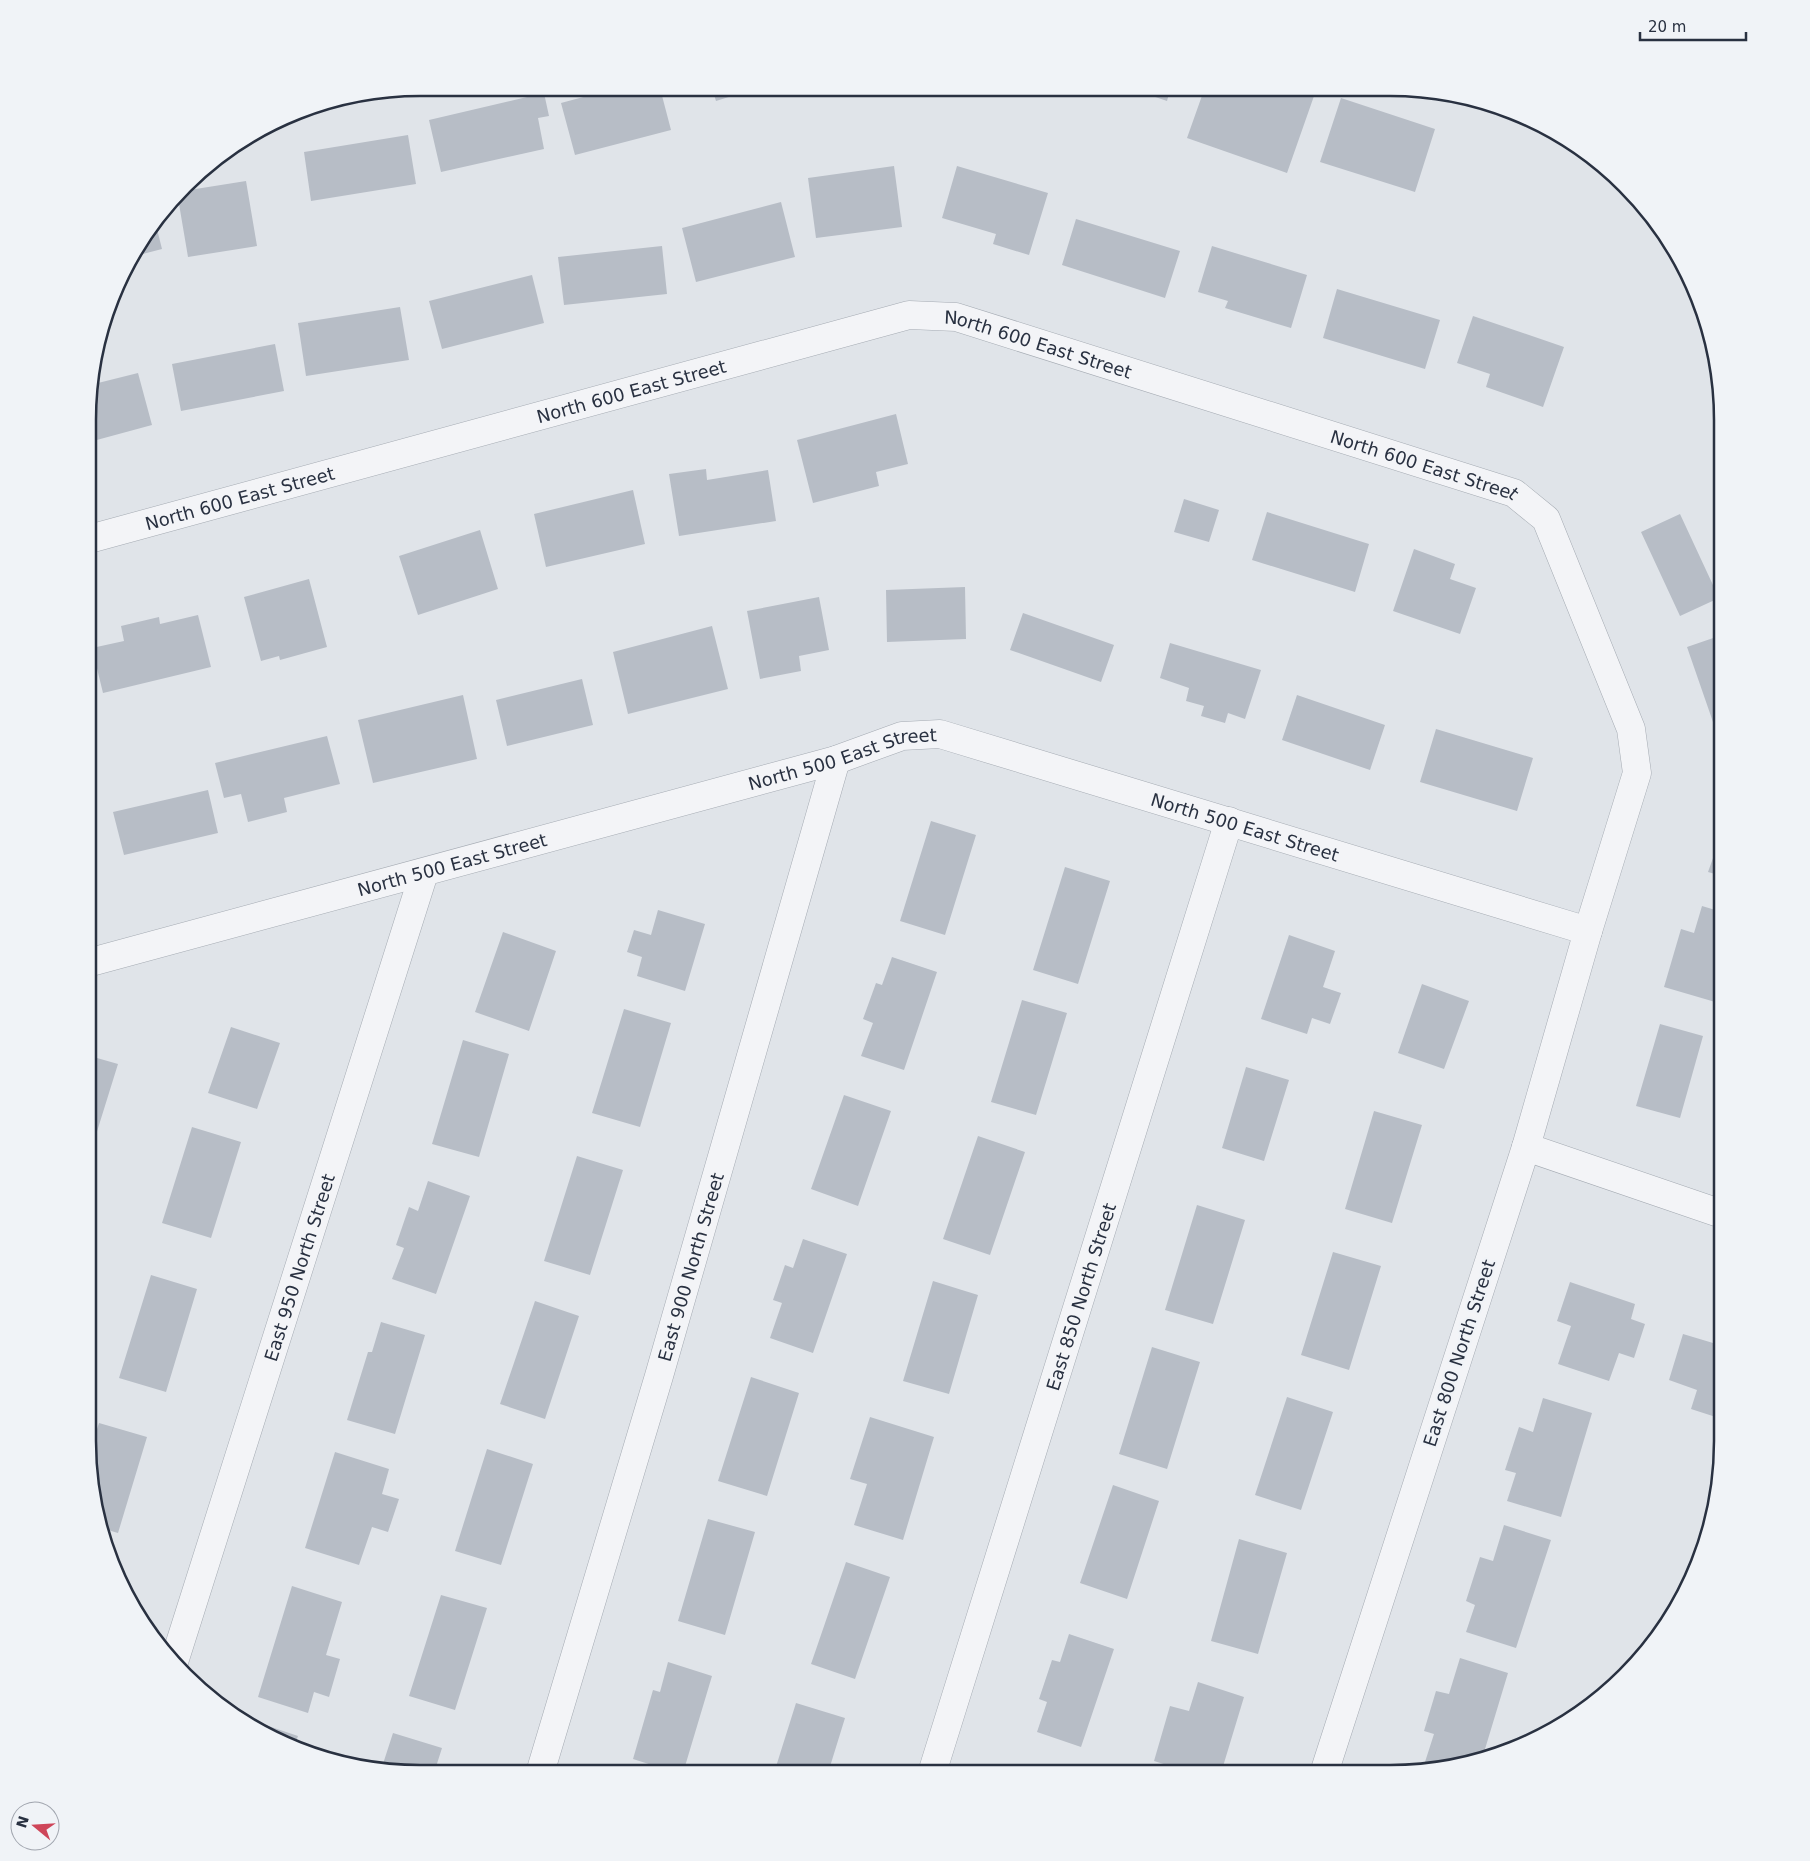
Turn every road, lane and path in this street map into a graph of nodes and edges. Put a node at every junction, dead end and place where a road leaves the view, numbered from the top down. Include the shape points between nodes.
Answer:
1 (96, 537) edge
2 (836, 760) junction
3 (1229, 822) junction
4 (424, 873) junction
5 (1588, 931) junction
6 (96, 961) edge
7 (1526, 1147) junction
8 (1714, 1211) edge
9 (176, 1654) edge
10 (542, 1765) edge
11 (934, 1765) edge
12 (1327, 1765) edge

1 - 5 street, North 600 East Street via 909,315 956,318 1514,493 1546,519 1631,729 1637,773
2 - 3 street, North 500 East Street via 902,736 940,734
2 - 4 street, North 500 East Street
2 - 10 street, East 900 North Street via 659,1376
3 - 5 street, North 500 East Street
3 - 11 street, East 850 North Street
4 - 6 street, North 500 East Street
4 - 9 street, East 950 North Street
5 - 7 street, East 800 North Street
7 - 8 street
7 - 12 street, East 800 North Street

